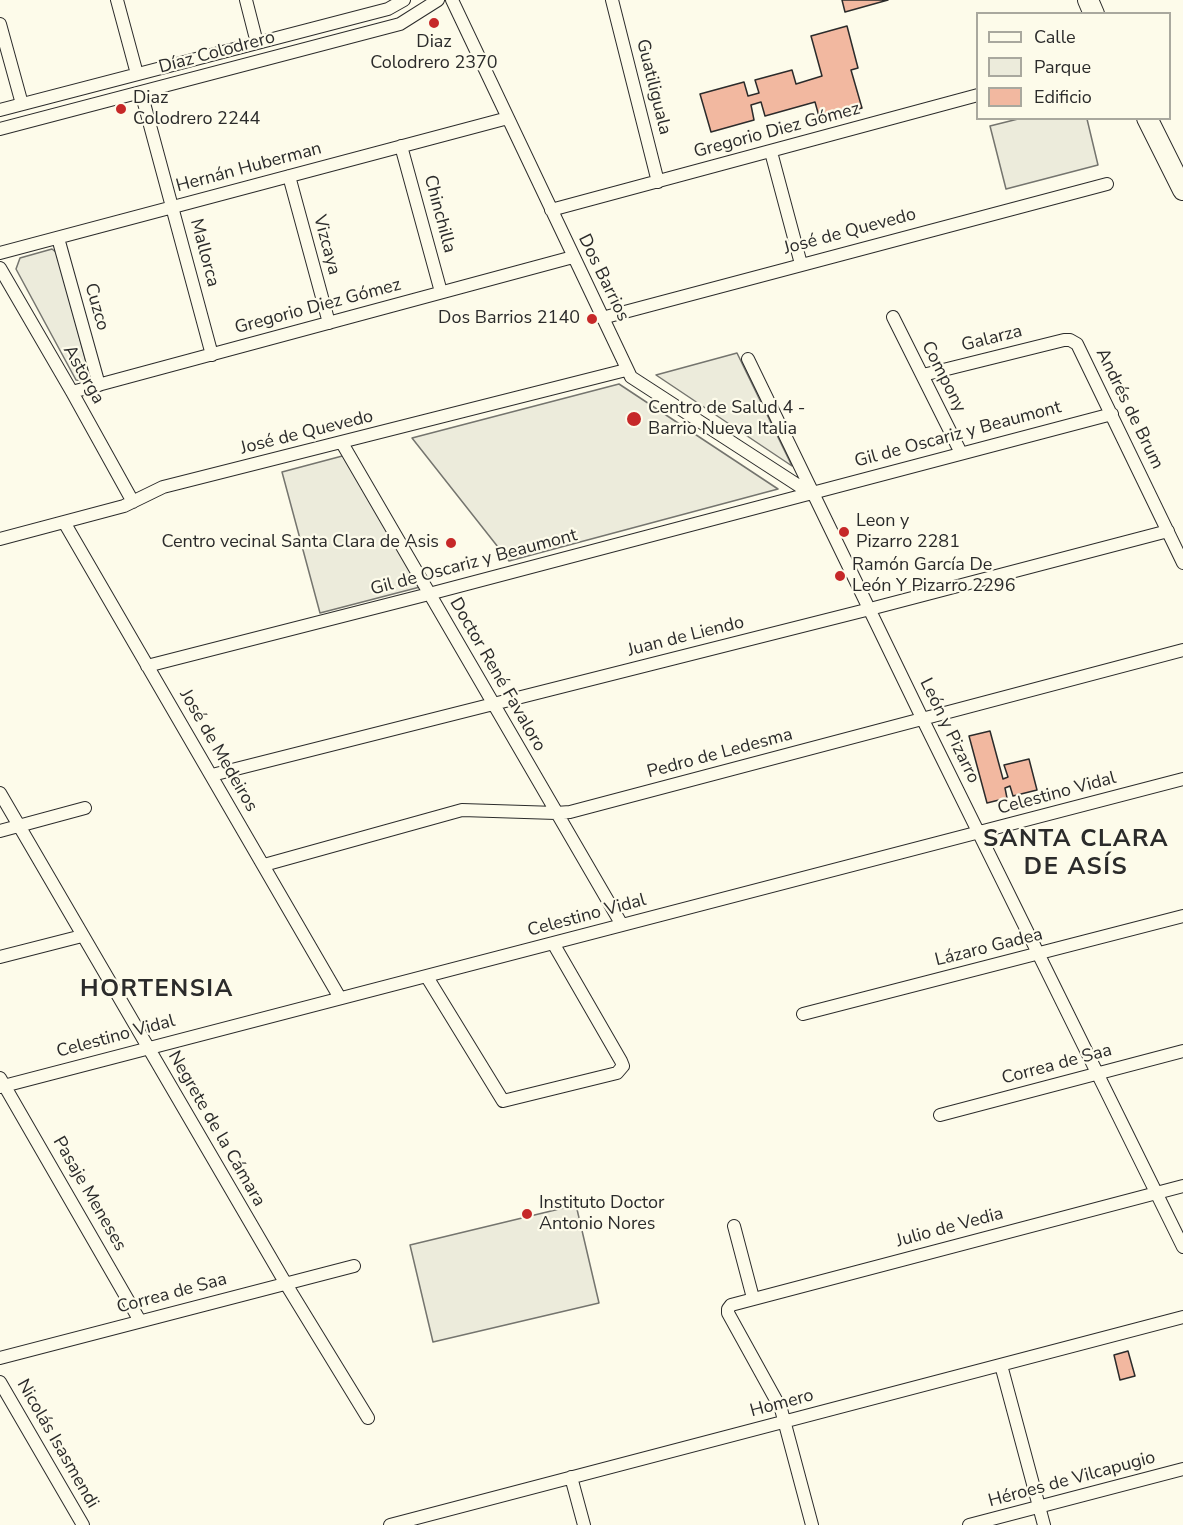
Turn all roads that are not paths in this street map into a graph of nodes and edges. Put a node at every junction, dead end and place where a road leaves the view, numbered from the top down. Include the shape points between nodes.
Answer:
1 (117, 0) edge
2 (246, 0) edge
3 (366, 0) edge
4 (404, 0) edge
5 (438, 0) edge
6 (452, 0) edge
7 (612, 0) edge
8 (369, 13) junction
9 (0, 24) edge
10 (373, 30) junction
11 (258, 43) junction
12 (137, 74) junction
13 (141, 92) junction
14 (976, 96) edge
15 (22, 104) junction
16 (0, 110) edge
17 (508, 118) junction
18 (1148, 120) edge
19 (0, 129) edge
20 (401, 146) junction
21 (771, 152) junction
22 (1178, 167) edge
23 (289, 176) junction
24 (658, 182) junction
25 (1107, 184) dead end
26 (1183, 190) edge
27 (173, 207) junction
28 (551, 210) junction
29 (58, 238) junction
30 (0, 253) edge
31 (573, 257) junction
32 (801, 264) junction
33 (0, 268) edge
34 (5, 288) edge
35 (441, 292) junction
36 (893, 317) dead end
37 (602, 318) junction
38 (329, 323) junction
39 (1070, 340) joint
40 (212, 355) junction
41 (748, 360) dead end
42 (626, 370) junction
43 (923, 375) junction
44 (99, 385) junction
45 (72, 392) junction
46 (1112, 414) junction
47 (342, 443) junction
48 (961, 453) junction
49 (812, 492) junction
50 (133, 502) junction
51 (64, 522) junction
52 (1168, 531) junction
53 (0, 539) edge
54 (1182, 557) edge
55 (429, 594) junction
56 (870, 609) junction
57 (1183, 650) edge
58 (147, 666) junction
59 (493, 704) junction
60 (923, 720) junction
61 (212, 775) junction
62 (1183, 779) edge
63 (0, 793) edge
64 (85, 808) dead end
65 (556, 813) junction
66 (19, 826) junction
67 (0, 831) edge
68 (979, 833) junction
69 (264, 865) junction
70 (1183, 916) edge
71 (622, 925) junction
72 (82, 936) junction
73 (553, 943) junction
74 (1038, 954) junction
75 (0, 957) edge
76 (427, 977) junction
77 (340, 999) junction
78 (803, 1014) dead end
79 (148, 1048) junction
80 (1183, 1051) edge
81 (1098, 1073) junction
82 (2, 1083) edge
83 (940, 1115) dead end
84 (1183, 1186) edge
85 (1156, 1193) junction
86 (734, 1226) dead end
87 (1183, 1247) edge
88 (354, 1266) dead end
89 (286, 1284) junction
90 (753, 1298) junction
91 (1183, 1317) edge
92 (140, 1321) junction
93 (0, 1358) edge
94 (1000, 1365) junction
95 (0, 1382) edge
96 (368, 1418) dead end
97 (785, 1422) junction
98 (1183, 1469) edge
99 (571, 1477) junction
100 (1039, 1507) junction
101 (83, 1525) edge
102 (390, 1525) edge
103 (584, 1525) edge
104 (812, 1525) edge
105 (969, 1525) edge
106 (1044, 1525) edge

1 - 12 street
2 - 11 street
3 - 8 street
4 - 8 street, Díaz Colodrero
5 - 10 street, Díaz Colodrero via 400,24
6 - 17 street, Dos Barrios
7 - 24 street, Guatiliguala
8 - 10 street
8 - 11 street, Díaz Colodrero
9 - 15 street
10 - 13 street, Díaz Colodrero
11 - 12 street, Díaz Colodrero
12 - 15 street, Díaz Colodrero
13 - 19 street, Díaz Colodrero
13 - 27 street, Mallorca
14 - 21 street, Gregorio Diez Gómez
15 - 16 street, Díaz Colodrero
17 - 20 street, Hernán Huberman
17 - 28 street, Dos Barrios
18 - 22 main road
20 - 23 street, Hernán Huberman
20 - 35 street, Chinchilla
21 - 24 street, Gregorio Diez Gómez
21 - 32 street
22 - 26 main road
23 - 27 street, Hernán Huberman
23 - 38 street, Vizcaya
24 - 28 street, Gregorio Diez Gómez
25 - 32 street, José de Quevedo
27 - 29 street, Hernán Huberman
27 - 40 street, Mallorca
28 - 31 street, Dos Barrios
29 - 30 street, Hernán Huberman
29 - 44 street, Cuzco
31 - 35 street, Gregorio Diez Gómez
31 - 37 street, Dos Barrios
32 - 37 street, José de Quevedo
33 - 34 street, Astorga
34 - 45 street, Astorga
35 - 38 street, Gregorio Diez Gómez
36 - 43 street, Compony
37 - 42 street, Dos Barrios
38 - 40 street, Gregorio Diez Gómez
39 - 43 street, Galarza
39 - 46 street, Andrés de Brum via 1077,344
40 - 44 street, Gregorio Diez Gómez
41 - 49 street, León y Pizarro
42 - 47 street, José de Quevedo
42 - 49 street, Dos Barrios via 635,382
43 - 48 street, Compony
44 - 45 street, Gregorio Diez Gómez
45 - 50 street, Astorga
46 - 48 street, Gil de Oscariz y Beaumont
46 - 52 street, Andrés de Brum
47 - 50 street, José de Quevedo via 163,488
47 - 55 street, Doctor René Favaloro
48 - 49 street, Gil de Oscariz y Beaumont
49 - 55 street, Gil de Oscariz y Beaumont
49 - 56 street, León y Pizarro
50 - 51 street, José de Quevedo
51 - 53 street, José de Quevedo
51 - 58 street, José de Medeiros
52 - 54 street, Andrés de Brum
52 - 56 street, Juan de Liendo
55 - 58 street, Gil de Oscariz y Beaumont
55 - 59 street, Doctor René Favaloro
56 - 59 street, Juan de Liendo
56 - 60 street, León y Pizarro
57 - 60 street, Pedro de Ledesma
58 - 61 street, José de Medeiros
59 - 61 street, Juan de Liendo
59 - 65 street, Doctor René Favaloro
60 - 65 street, Pedro de Ledesma
60 - 68 street, León y Pizarro
61 - 69 street, José de Medeiros
62 - 68 street, Celestino Vidal
63 - 66 street, Negrete de la Cámara
64 - 66 street
65 - 69 street, Pedro de Ledesma via 462,810
65 - 71 street, Doctor René Favaloro
66 - 67 street
66 - 72 street, Negrete de la Cámara
68 - 71 street, Celestino Vidal
68 - 74 street, León y Pizarro
69 - 77 street, José de Medeiros
70 - 74 street, Lázaro Gadea
71 - 73 street, Celestino Vidal
72 - 75 street
72 - 79 street, Negrete de la Cámara
73 - 76 street, Celestino Vidal
73 - 76 street via 623,1066 617,1073 503,1101
74 - 78 street, Lázaro Gadea
74 - 81 street, León y Pizarro
76 - 77 street, Celestino Vidal
77 - 79 street, Celestino Vidal
79 - 82 street, Celestino Vidal
79 - 89 street, Negrete de la Cámara
80 - 81 street, Correa de Saa
81 - 83 street, Correa de Saa
81 - 85 street, León y Pizarro
82 - 92 street, Pasaje Meneses
84 - 85 street, Julio de Vedia
85 - 87 street, León y Pizarro
85 - 90 street, Julio de Vedia
86 - 90 street
88 - 89 street, Correa de Saa
89 - 92 street, Correa de Saa
89 - 96 street, Negrete de la Cámara
90 - 97 street, Julio de Vedia via 728,1308
91 - 94 street, Homero
92 - 93 street, Correa de Saa
94 - 97 street, Homero
94 - 100 street
95 - 101 street, Nicolás Isasmendi
97 - 99 street, Homero
97 - 104 street
98 - 100 street, Héroes de Vilcapugio
99 - 102 street, Homero
99 - 103 street
100 - 105 street, Héroes de Vilcapugio
100 - 106 street

